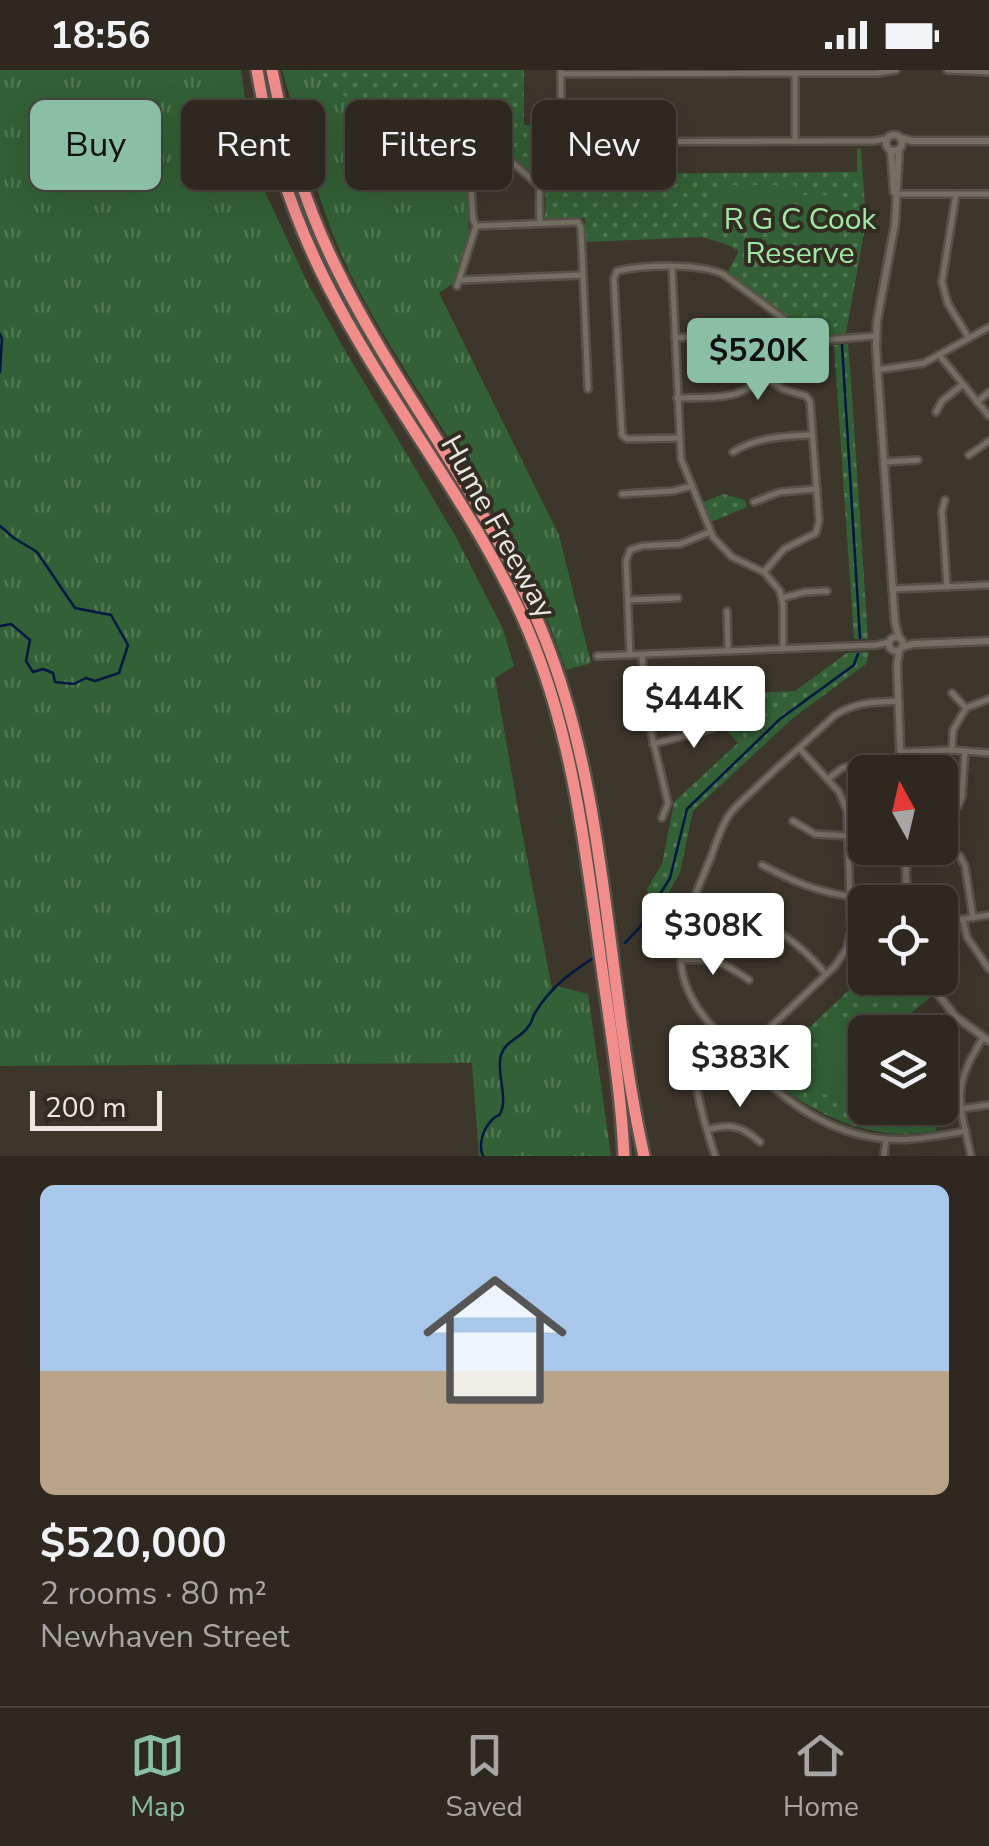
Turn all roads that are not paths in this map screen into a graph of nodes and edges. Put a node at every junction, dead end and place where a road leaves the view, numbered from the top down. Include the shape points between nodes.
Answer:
1 (257, 70) edge
2 (272, 70) edge
3 (896, 70) edge
4 (947, 70) edge
5 (562, 72) edge
6 (617, 72) edge
7 (989, 72) edge
8 (795, 73) junction
9 (563, 100) edge
10 (989, 140) edge
11 (795, 142) junction
12 (676, 143) edge
13 (894, 145) junction
14 (532, 180) edge
15 (538, 190) edge
16 (956, 194) junction
17 (989, 194) edge
18 (896, 198) junction
19 (540, 223) junction
20 (476, 226) junction
21 (672, 267) junction
22 (583, 275) junction
23 (989, 327) edge
24 (798, 331) junction
25 (876, 336) junction
26 (675, 338) junction
27 (969, 338) junction
28 (721, 339) dead end
29 (940, 356) junction
30 (878, 370) junction
31 (763, 376) junction
32 (962, 384) junction
33 (588, 389) dead end
34 (989, 392) edge
35 (677, 398) junction
36 (977, 402) junction
37 (936, 412) dead end
38 (989, 416) edge
39 (814, 435) junction
40 (679, 438) junction
41 (989, 442) edge
42 (733, 452) dead end
43 (969, 454) dead end
44 (918, 460) dead end
45 (884, 462) junction
46 (692, 486) junction
47 (817, 489) junction
48 (622, 494) dead end
49 (944, 500) dead end
50 (754, 502) dead end
51 (710, 532) junction
52 (764, 572) junction
53 (989, 585) edge
54 (947, 587) junction
55 (892, 589) junction
56 (826, 590) dead end
57 (678, 598) dead end
58 (782, 598) junction
59 (628, 600) junction
60 (727, 611) dead end
61 (989, 640) edge
62 (896, 644) junction
63 (785, 649) junction
64 (728, 651) junction
65 (630, 655) junction
66 (642, 655) junction
67 (597, 656) dead end
68 (952, 693) dead end
69 (989, 699) edge
70 (898, 701) junction
71 (966, 708) junction
72 (721, 723) dead end
73 (653, 744) junction
74 (799, 748) junction
75 (952, 750) junction
76 (965, 751) junction
77 (900, 752) junction
78 (989, 753) edge
79 (900, 755) edge
80 (848, 766) edge
81 (828, 779) junction
82 (958, 806) dead end
83 (662, 818) dead end
84 (793, 821) dead end
85 (848, 836) joint
86 (960, 856) dead end
87 (762, 866) dead end
88 (848, 896) edge
89 (744, 914) dead end
90 (989, 915) edge
91 (973, 918) junction
92 (964, 919) junction
93 (958, 920) edge
94 (848, 945) edge
95 (682, 960) junction
96 (989, 968) edge
97 (826, 974) junction
98 (749, 980) dead end
99 (939, 995) edge
100 (712, 1026) junction
101 (986, 1040) edge
102 (741, 1056) junction
103 (989, 1105) edge
104 (960, 1109) junction
105 (707, 1130) junction
106 (966, 1131) junction
107 (886, 1139) junction
108 (760, 1142) dead end
109 (624, 1156) edge
110 (644, 1156) edge
111 (715, 1156) edge
112 (884, 1156) edge
113 (971, 1156) edge

1 - 109 highway, Hume Freeway via 282,176 318,265 495,562 548,680 579,808
2 - 110 highway, Hume Freeway via 299,178 334,264 513,566 556,669 588,793
3 - 8 street
4 - 7 street
5 - 6 street
5 - 9 street
6 - 8 street
8 - 11 street
10 - 13 street
11 - 12 street
11 - 13 street
13 - 18 street
14 - 20 street via 494,146 469,151
15 - 19 street
16 - 17 street
16 - 18 street
16 - 27 street via 942,286
18 - 25 street
19 - 20 street
19 - 22 street via 578,222
20 - 22 street via 459,283
21 - 24 street via 723,274
21 - 26 street
21 - 40 street via 617,271 614,278 622,435
22 - 33 street
23 - 27 street
24 - 25 street via 825,340
24 - 31 street
25 - 30 street
26 - 28 street
26 - 35 street
27 - 29 street
29 - 30 street
29 - 32 street
30 - 45 street
31 - 35 street via 737,393
31 - 39 street via 809,398
32 - 36 street
32 - 37 street
34 - 36 street
35 - 40 street
36 - 38 street
39 - 42 street via 772,438
39 - 47 street
40 - 46 street
41 - 43 street
44 - 45 street
45 - 55 street
46 - 48 street
46 - 51 street
47 - 50 street
47 - 52 street via 818,531 784,549
49 - 54 street
51 - 52 street via 727,553
51 - 59 street via 630,550
52 - 58 street
53 - 54 street
54 - 55 street
55 - 62 street
56 - 58 street
57 - 59 street
58 - 63 street
59 - 65 street
60 - 64 street
61 - 62 street
62 - 63 street
62 - 70 street
63 - 64 street
64 - 66 street
65 - 66 street
65 - 67 street
66 - 73 street
68 - 71 street
69 - 71 street
70 - 74 street via 850,706
70 - 77 street
71 - 75 street via 953,730
72 - 73 street
73 - 83 street via 668,803
74 - 81 street
74 - 95 street via 729,816 690,912
75 - 76 street
75 - 77 street
76 - 78 street
76 - 82 street
77 - 79 street
80 - 81 street
81 - 85 street via 847,811
84 - 85 street via 815,834
86 - 91 street
87 - 88 street via 817,891
89 - 97 street via 791,938
90 - 91 street
91 - 92 street
92 - 93 street
92 - 96 street via 967,937
94 - 97 street
95 - 98 street via 719,961
95 - 100 street via 691,997
97 - 102 street
99 - 101 street
100 - 102 street
100 - 105 street via 695,1057
101 - 104 street via 968,1062
102 - 107 street via 808,1114 835,1128
103 - 104 street
104 - 106 street
105 - 108 street via 742,1128
105 - 111 street
106 - 107 street
106 - 113 street
107 - 112 street

